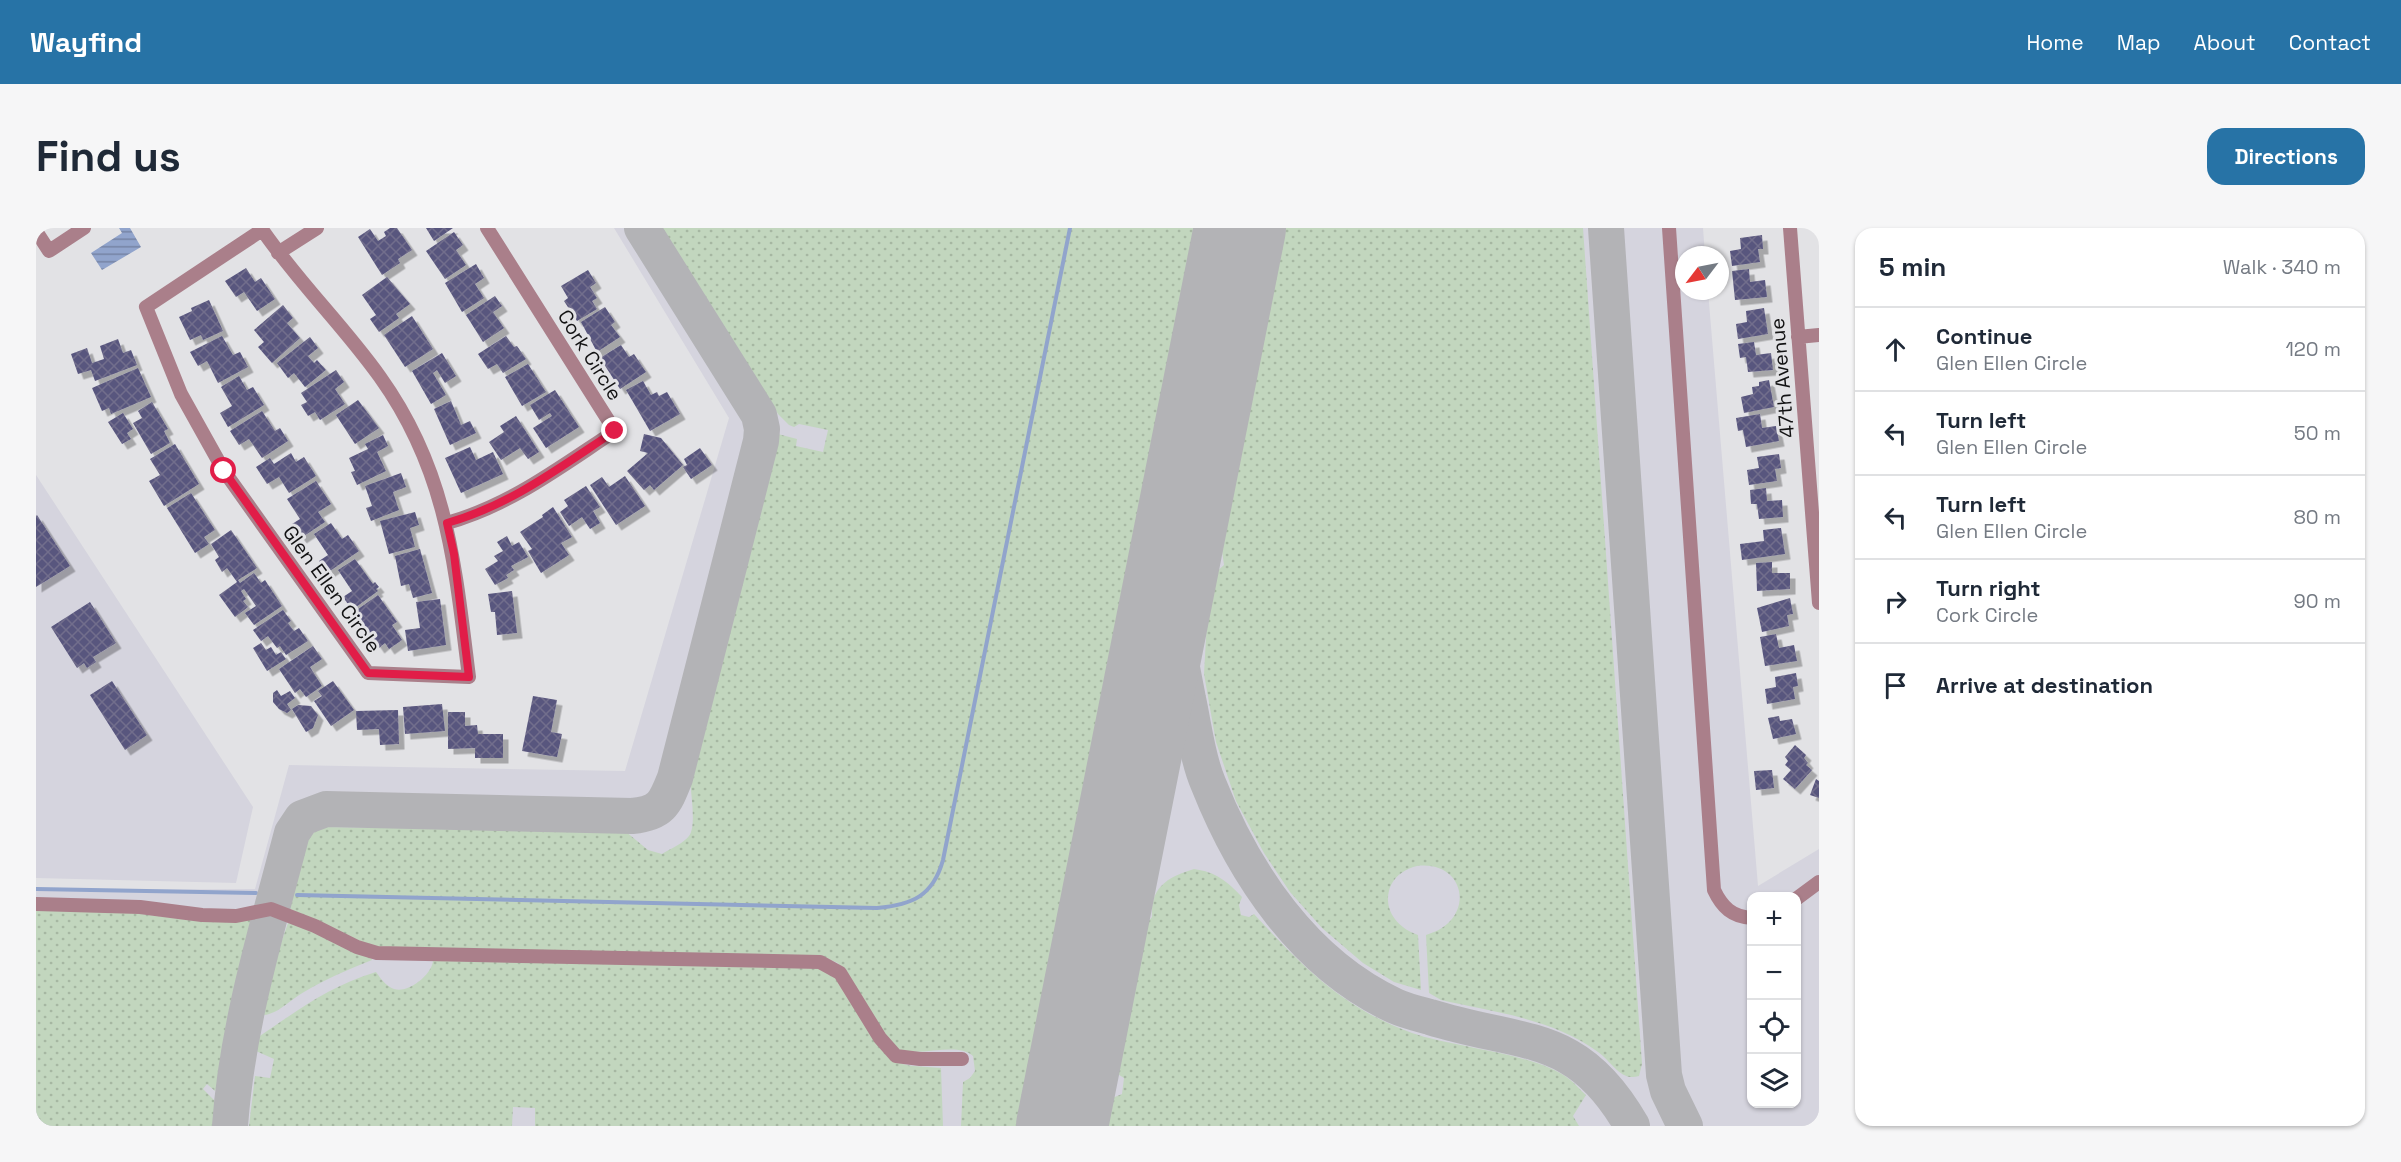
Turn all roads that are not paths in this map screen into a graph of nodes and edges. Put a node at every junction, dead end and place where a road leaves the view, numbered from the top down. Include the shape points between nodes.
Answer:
1 (84, 228) edge
2 (317, 228) edge
3 (487, 228) edge
4 (1669, 228) edge
5 (1790, 228) edge
6 (262, 229) edge
7 (36, 231) edge
8 (278, 253) junction
9 (1819, 335) edge
10 (1798, 337) junction
11 (447, 523) junction
12 (1816, 524) edge
13 (1819, 603) edge
14 (1819, 882) edge
15 (1801, 896) edge
16 (36, 904) edge
17 (1747, 917) edge
18 (962, 1059) dead end

1 - 7 street via 49,250
2 - 8 street
3 - 11 street, Cork Circle via 615,431 500,504
4 - 17 street via 1713,890 1721,905 1734,915
5 - 10 street, 47th Avenue
6 - 8 street, Glen Ellen Circle
6 - 11 street, Glen Ellen Circle via 146,307 181,394 224,471 368,673 469,677
8 - 11 street, Glen Ellen Circle via 358,347 402,410 423,451
9 - 10 street
10 - 12 street, 47th Avenue
12 - 13 street, 47th Avenue
14 - 15 street
16 - 18 street via 140,907 236,916 271,909 377,953 820,962 840,973 890,1052 920,1059

